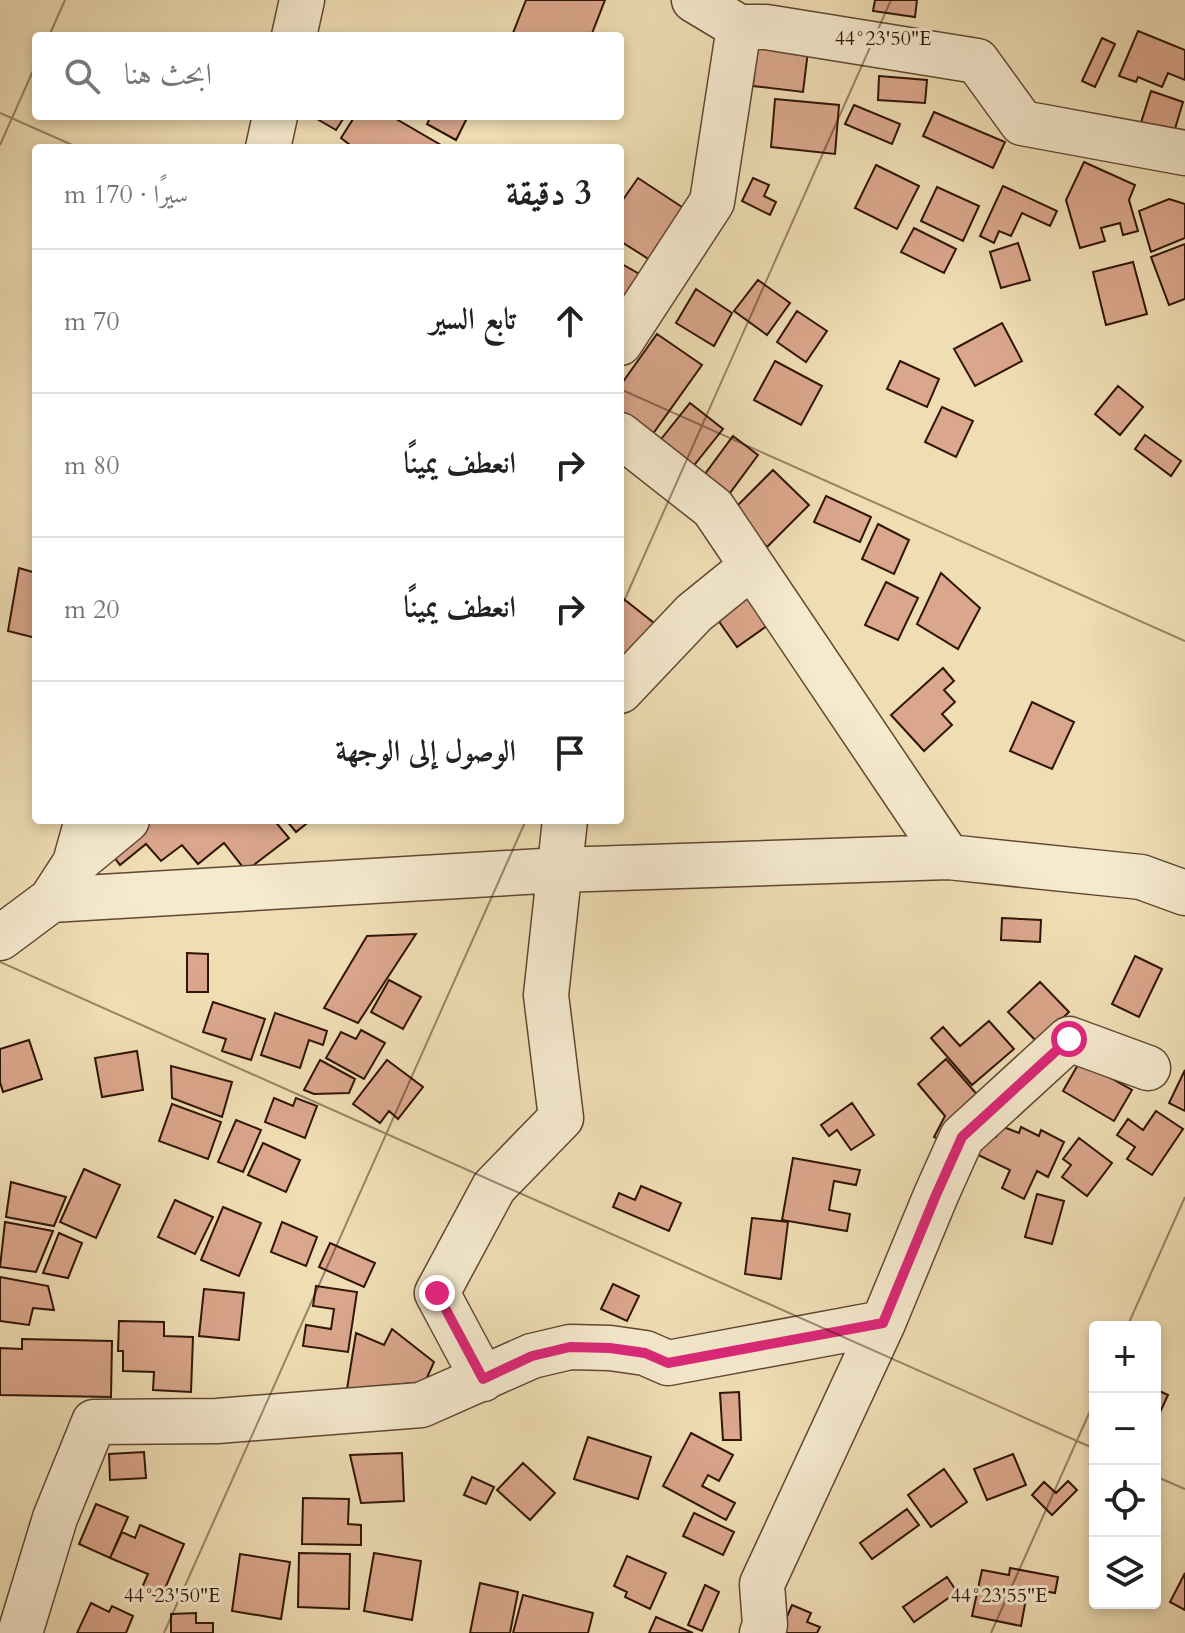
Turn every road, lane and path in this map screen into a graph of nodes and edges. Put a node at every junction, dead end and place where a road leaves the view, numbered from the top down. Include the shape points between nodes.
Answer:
1 (302, 0) edge
2 (694, 0) edge
3 (758, 18) edge
4 (295, 32) edge
5 (274, 120) edge
6 (269, 144) edge
7 (1185, 153) edge
8 (624, 337) edge
9 (624, 438) edge
10 (752, 566) junction
11 (624, 687) edge
12 (86, 824) edge
13 (122, 824) edge
14 (565, 824) edge
15 (948, 857) junction
16 (75, 863) junction
17 (559, 870) junction
18 (1185, 893) edge
19 (51, 900) junction
20 (0, 938) edge
21 (1148, 1068) dead end
22 (883, 1323) junction
23 (483, 1379) junction
24 (20, 1633) edge
25 (762, 1633) edge

1 - 4 street
2 - 3 street
3 - 7 street via 977,61 1022,123
3 - 8 street via 712,202
5 - 6 street
9 - 10 street via 713,508
10 - 11 street via 694,613
10 - 15 street
12 - 16 street
13 - 16 street
14 - 17 street
15 - 17 street
15 - 18 street via 1141,877
16 - 19 street
17 - 19 street
17 - 23 street via 546,995 561,1118 494,1187 437,1293
19 - 20 street
21 - 22 street via 1069,1039 962,1137
22 - 23 street via 668,1363 645,1353 570,1347 532,1356
22 - 25 street via 762,1584
23 - 24 street via 421,1405 217,1421 94,1422 55,1518

